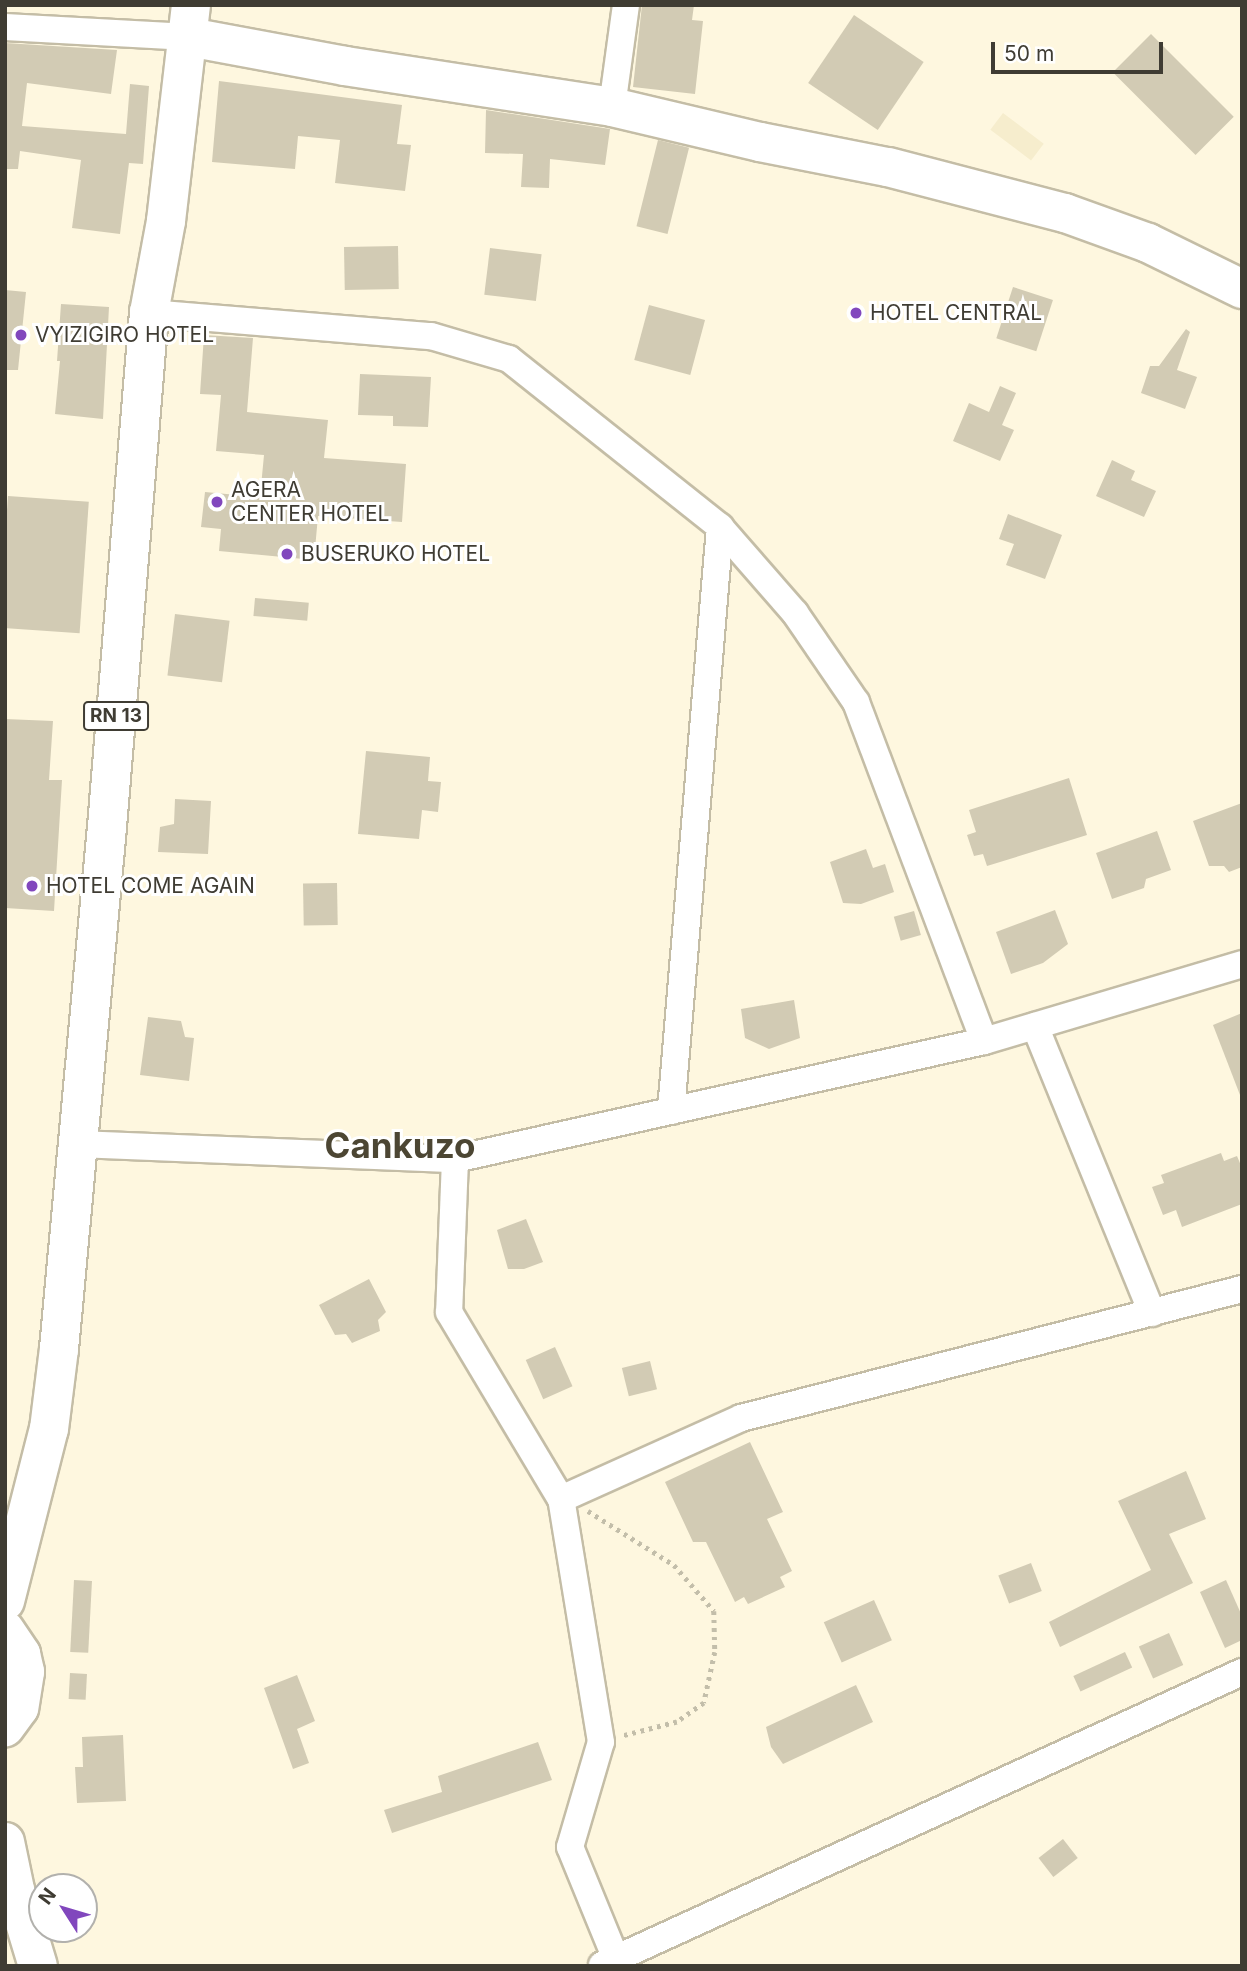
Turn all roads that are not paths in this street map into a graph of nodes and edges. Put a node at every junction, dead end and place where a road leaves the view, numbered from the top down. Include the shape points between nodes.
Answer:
1 (626, 5) edge
2 (190, 21) edge
3 (5, 27) edge
4 (612, 107) junction
5 (1242, 289) edge
6 (149, 313) junction
7 (720, 527) junction
8 (1242, 964) edge
9 (1035, 1026) junction
10 (984, 1041) junction
11 (671, 1111) junction
12 (78, 1144) junction
13 (455, 1159) junction
14 (1242, 1289) edge
15 (1152, 1313) junction
16 (49, 1429) junction
17 (561, 1499) junction
18 (5, 1533) edge
19 (5, 1601) edge
20 (5, 1630) edge
21 (1242, 1672) edge
22 (5, 1727) edge
23 (5, 1842) edge
24 (10, 1879) edge
25 (608, 1962) edge
26 (38, 1966) edge

1 - 4 street
2 - 3 street
2 - 4 main road via 345,66
2 - 6 main road, RN 13 via 166,221
4 - 5 main road via 888,167 1065,213 1148,243
6 - 7 street via 431,336 509,359
6 - 12 main road, RN 13
7 - 10 street via 795,613 856,702
7 - 11 street
8 - 9 street
9 - 10 street
9 - 15 street
10 - 11 street
11 - 13 street
12 - 13 street
12 - 16 main road, RN 13
13 - 17 street via 449,1312
14 - 15 street
15 - 17 street via 741,1419
16 - 18 main road, RN 13
16 - 19 main road, RN 13
17 - 25 street via 601,1742 570,1847
20 - 22 main road via 21,1654 25,1672 19,1708
21 - 25 street
23 - 24 main road
24 - 26 main road

